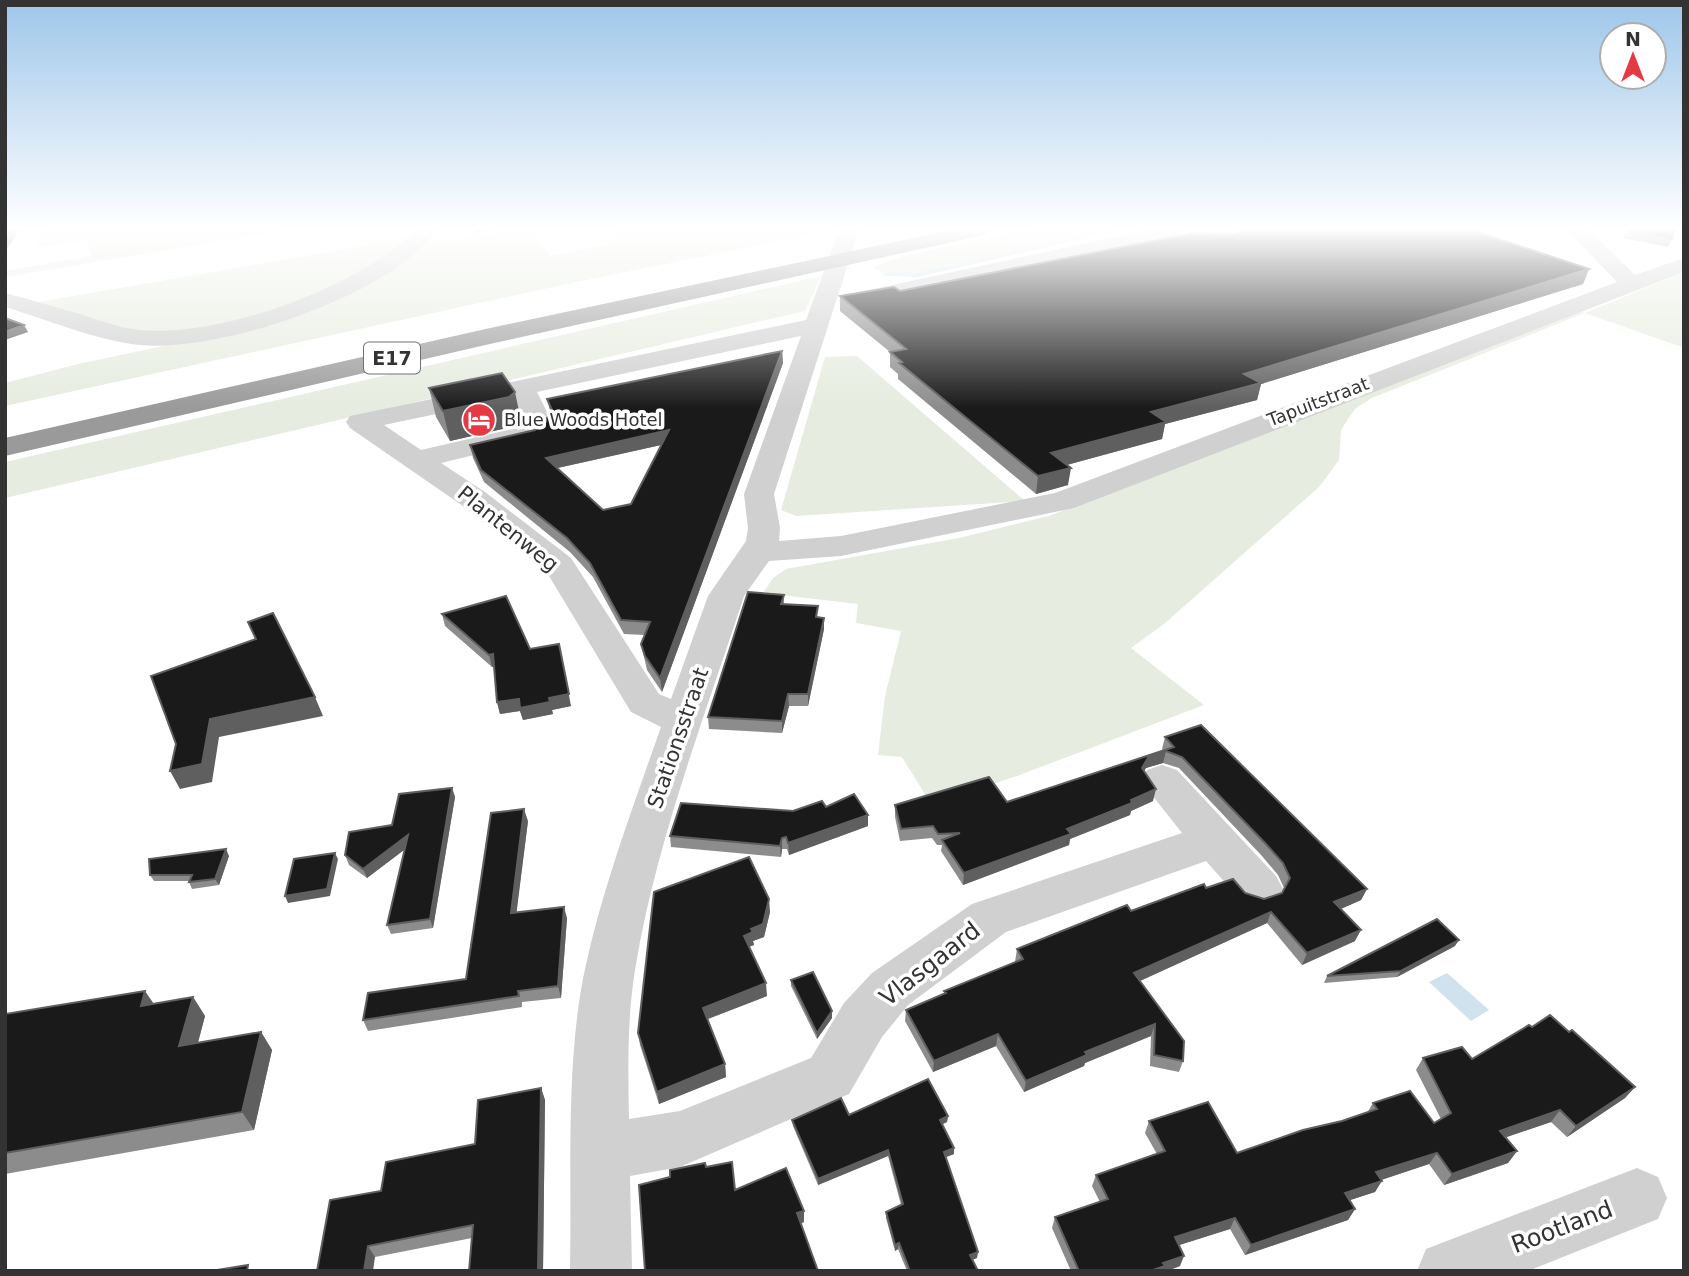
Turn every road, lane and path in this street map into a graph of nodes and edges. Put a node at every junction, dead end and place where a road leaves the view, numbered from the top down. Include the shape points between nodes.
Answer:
1 (341, 290) edge
2 (646, 290) edge
3 (672, 290) edge
4 (829, 290) edge
5 (902, 290) edge
6 (1613, 290) edge
7 (5, 300) edge
8 (817, 324) junction
9 (524, 395) junction
10 (59, 410) dead end
11 (5, 447) edge
12 (417, 460) junction
13 (761, 539) junction
14 (684, 721) junction
15 (1162, 781) dead end
16 (1214, 840) junction
17 (1259, 889) dead end
18 (601, 1153) junction
19 (1637, 1198) dead end
20 (601, 1271) edge
21 (1448, 1271) edge

1 - 7 street via 218,330 149,338
2 - 10 highway, E17
3 - 11 highway, E17
4 - 8 street
5 - 8 street via 850,301
6 - 13 street, Tapuitstraat via 1063,501 841,546 797,551
8 - 9 street
8 - 13 street via 759,494
9 - 12 street via 539,424 526,434
9 - 12 street, Plantenweg via 360,422
12 - 14 street, Plantenweg via 559,565 645,703
13 - 14 street, Stationsstraat via 726,596
14 - 18 street, Stationsstraat via 635,864 610,971 601,1046
15 - 16 street
16 - 17 street
16 - 18 street, Vlasgaard via 989,918 890,989 863,1020 830,1076 680,1139
18 - 20 street, Stationsstraat
19 - 21 street, Rootland

